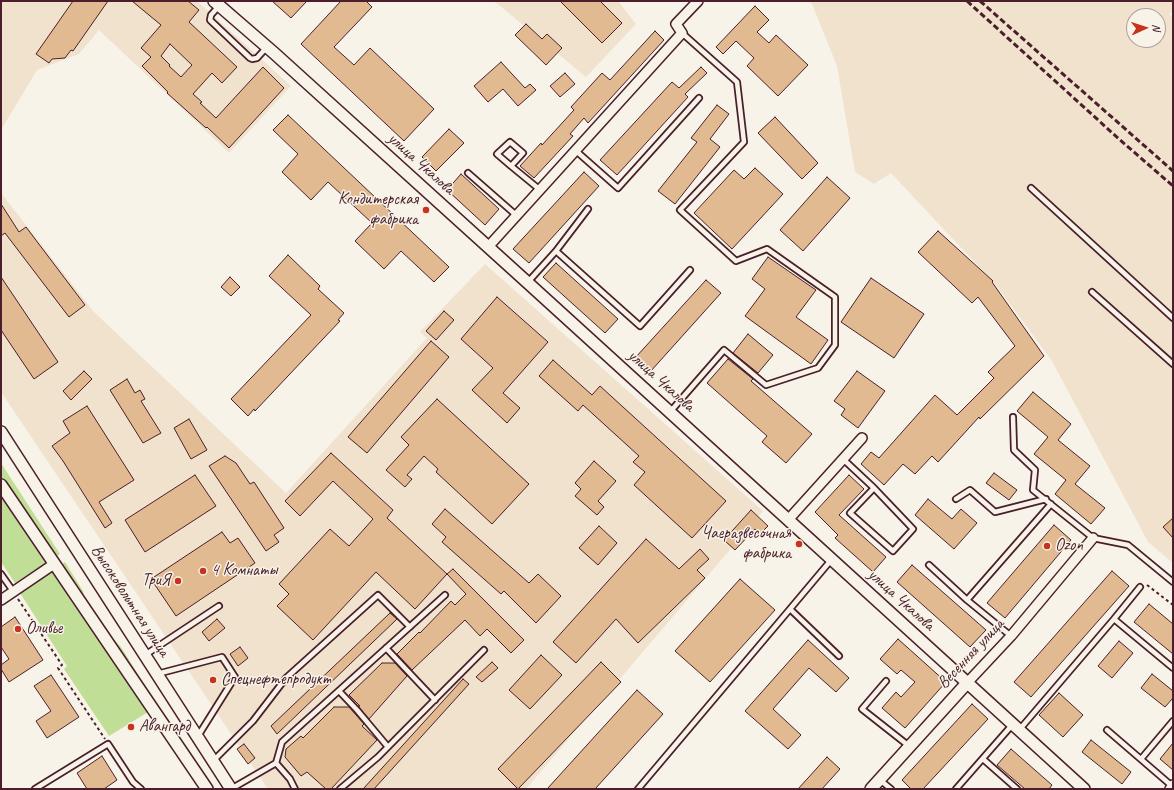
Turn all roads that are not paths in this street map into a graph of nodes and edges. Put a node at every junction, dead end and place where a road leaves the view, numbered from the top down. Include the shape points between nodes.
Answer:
1 (698, 1) edge
2 (217, 3) edge
3 (682, 33) junction
4 (267, 47) junction
5 (699, 98) dead end
6 (575, 150) junction
7 (511, 166) junction
8 (468, 173) dead end
9 (1031, 188) dead end
10 (539, 190) junction
11 (588, 209) dead end
12 (516, 215) junction
13 (488, 247) junction
14 (556, 251) junction
15 (690, 270) dead end
16 (528, 282) junction
17 (1092, 292) dead end
18 (1173, 318) edge
19 (1173, 364) edge
20 (670, 412) junction
21 (1013, 418) dead end
22 (1, 432) edge
23 (862, 438) dead end
24 (843, 458) junction
25 (1, 485) edge
26 (874, 488) junction
27 (956, 499) dead end
28 (1046, 499) junction
29 (1051, 504) junction
30 (788, 520) junction
31 (1093, 538) junction
32 (832, 560) junction
33 (54, 564) junction
34 (929, 565) dead end
35 (1, 574) edge
36 (1173, 582) edge
37 (1140, 587) road end
38 (13, 591) junction
39 (445, 595) dead end
40 (1, 600) edge
41 (967, 600) junction
42 (219, 606) dead end
43 (790, 609) junction
44 (1114, 619) junction
45 (410, 627) junction
46 (1011, 636) junction
47 (386, 648) junction
48 (484, 650) dead end
49 (144, 655) junction
50 (839, 656) dead end
51 (1173, 668) edge
52 (157, 674) junction
53 (886, 681) dead end
54 (967, 683) junction
55 (339, 691) junction
56 (435, 700) junction
57 (1173, 721) edge
58 (1016, 727) junction
59 (1107, 730) dead end
60 (198, 737) junction
61 (909, 746) junction
62 (388, 747) junction
63 (983, 758) junction
64 (1141, 759) junction
65 (213, 761) junction
66 (276, 763) junction
67 (879, 779) junction
68 (1172, 787) edge
69 (35, 789) edge
70 (141, 789) edge
71 (207, 789) edge
72 (231, 789) edge
73 (295, 789) edge
74 (340, 789) edge
75 (638, 789) edge
76 (871, 789) edge
77 (891, 789) edge
78 (956, 789) edge
79 (1017, 789) edge
80 (1084, 789) edge

1 - 3 street via 676,24
2 - 4 street, улица Чкалова
2 - 4 lane via 210,20 250,58 257,58
3 - 6 street
3 - 20 lane via 737,82 744,142 680,210 736,261 767,249 835,297 835,345 818,368 766,385 724,350
4 - 13 street, улица Чкалова
5 - 6 lane via 618,188
6 - 10 street
7 - 7 lane via 497,154 510,142 523,154
7 - 10 lane
8 - 12 lane
9 - 18 lane
10 - 12 street
11 - 14 lane
12 - 13 street
13 - 16 street, улица Чкалова
14 - 15 lane via 640,326
14 - 16 lane
16 - 20 street, улица Чкалова
17 - 19 lane
20 - 30 street, улица Чкалова
21 - 28 lane via 1014,450 1035,470 1034,490
22 - 49 street, Высоковольтная улица
23 - 24 street
24 - 26 lane
24 - 30 street
25 - 33 street
26 - 26 lane via 913,529 893,551 850,513
27 - 28 lane via 970,490 995,512
28 - 29 lane
29 - 31 lane
29 - 41 lane
30 - 32 street, улица Чкалова
31 - 36 lane via 1128,544
31 - 46 street, Весенняя улица
32 - 43 lane
32 - 54 street, улица Чкалова
33 - 38 street
33 - 71 street
34 - 41 lane
35 - 38 lane
37 - 44 lane
38 - 40 street
39 - 45 lane
41 - 46 lane
42 - 49 lane
43 - 50 lane
43 - 75 lane
44 - 51 lane
44 - 58 lane
45 - 47 lane
45 - 65 lane via 378,595 286,678 253,721
46 - 54 street, Весенняя улица
47 - 55 lane
47 - 56 lane
48 - 56 lane
49 - 52 street, Высоковольтная улица
52 - 60 street, Высоковольтная улица
52 - 60 lane via 222,657 227,663 235,677
53 - 61 lane via 862,709
54 - 58 street, улица Чкалова
54 - 61 street, Весенняя улица
55 - 62 lane
55 - 66 lane via 282,742
56 - 62 lane
57 - 64 lane
58 - 63 lane
58 - 80 street, улица Чкалова
59 - 64 lane
60 - 65 street, Высоковольтная улица
61 - 67 street, Весенняя улица
62 - 74 lane
63 - 78 lane
63 - 79 lane
64 - 68 lane
65 - 72 street, Высоковольтная улица
66 - 72 lane
66 - 73 lane
67 - 76 street, Весенняя улица
67 - 77 lane
69 - 70 lane via 108,744 133,782

